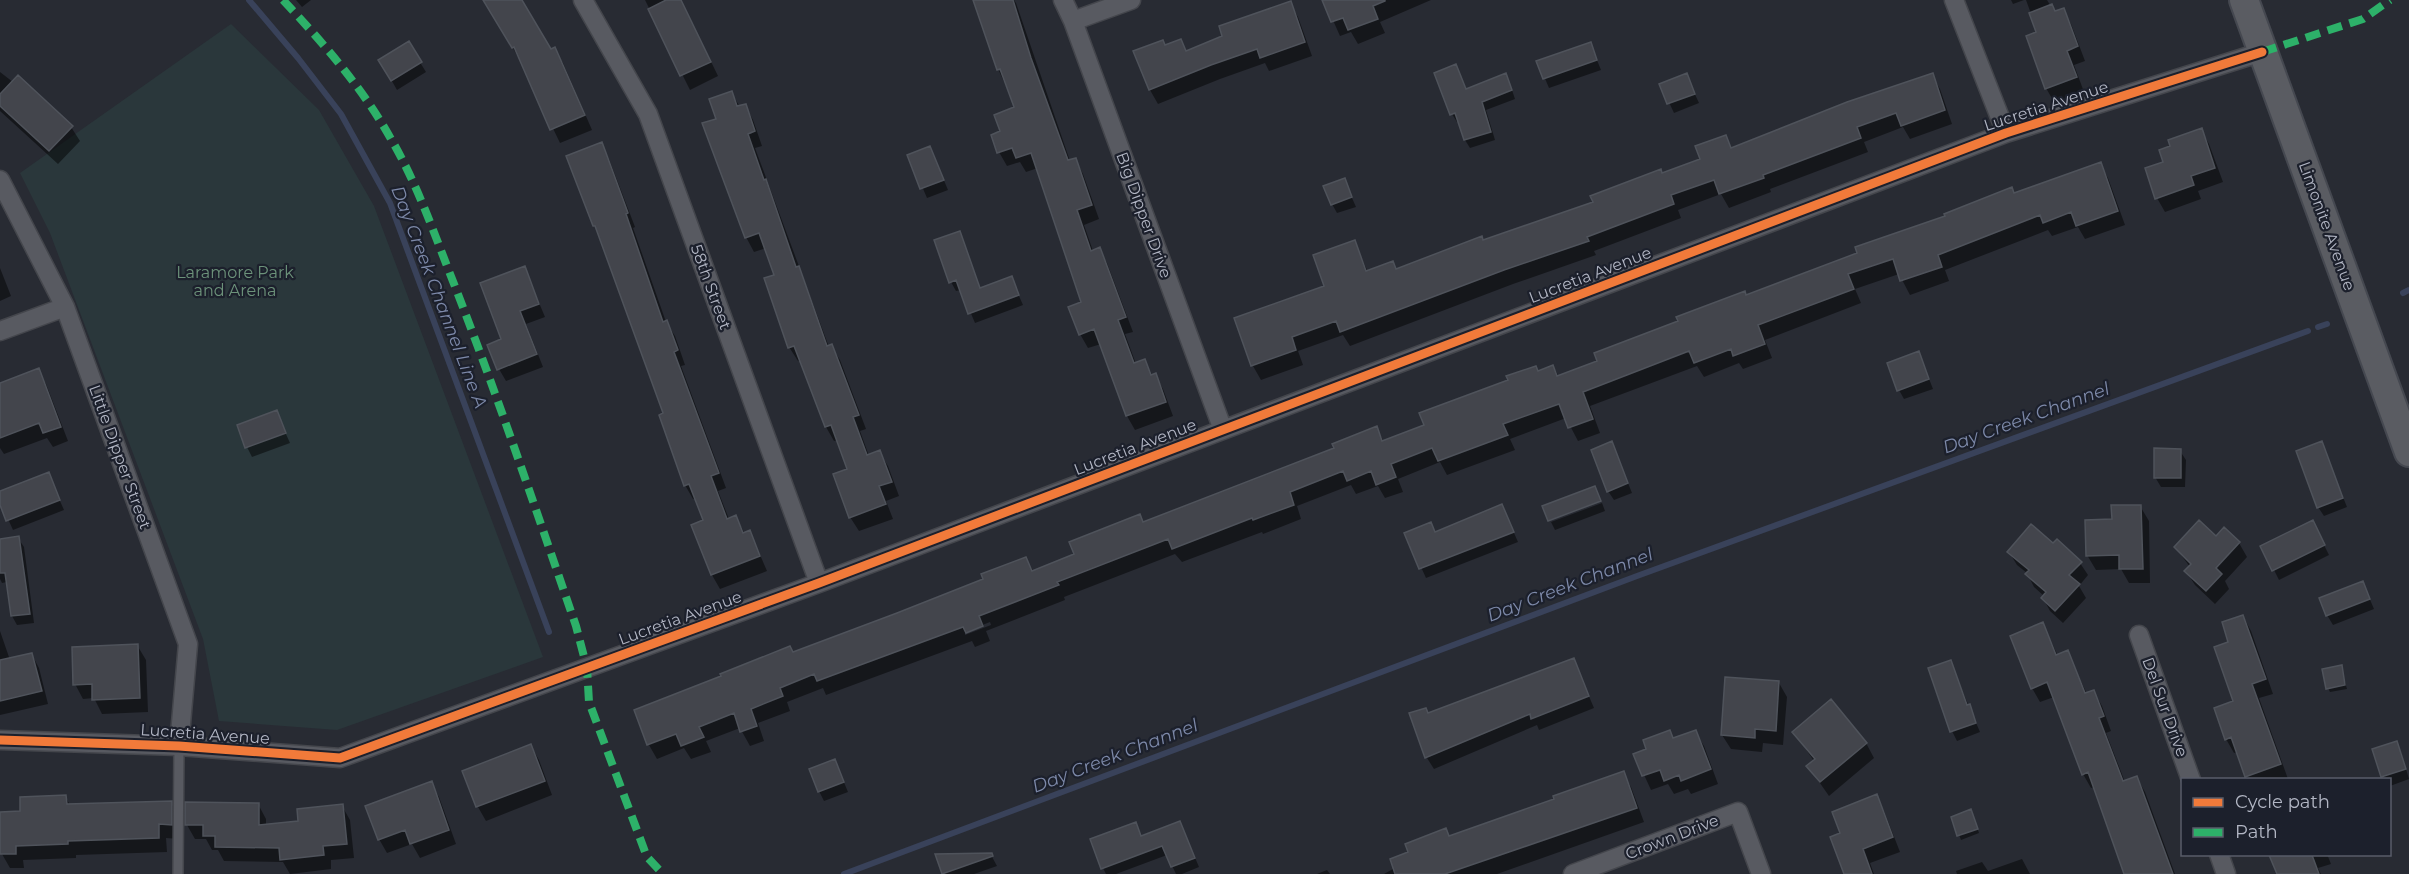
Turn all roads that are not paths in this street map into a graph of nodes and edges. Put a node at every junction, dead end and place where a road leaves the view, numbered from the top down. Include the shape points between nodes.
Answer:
1 (583, 0) edge
2 (1063, 0) edge
3 (1131, 0) edge
4 (1954, 0) edge
5 (2244, 0) edge
6 (1073, 21) junction
7 (2262, 52) junction
8 (2006, 134) junction
9 (0, 180) edge
10 (65, 307) junction
11 (0, 331) edge
12 (1223, 430) junction
13 (2409, 452) edge
14 (819, 583) junction
15 (2139, 635) dead end
16 (0, 740) edge
17 (179, 746) junction
18 (2190, 778) edge
19 (2219, 856) edge
20 (178, 874) edge
21 (1573, 874) edge
22 (1761, 874) edge
23 (2226, 874) edge

1 - 14 street, 58th Street via 648,114
2 - 6 street, Big Dipper Drive
3 - 6 street
4 - 8 street
5 - 7 main road, Limonite Avenue
6 - 12 street, Big Dipper Drive
7 - 8 street, Lucretia Avenue
7 - 13 main road, Limonite Avenue
8 - 12 street, Lucretia Avenue
9 - 10 street, Little Dipper Street
10 - 11 street
10 - 17 street, Little Dipper Street via 188,644
12 - 14 street, Lucretia Avenue
14 - 17 street, Lucretia Avenue via 340,758
15 - 18 street, Del Sur Drive
16 - 17 street, Lucretia Avenue
17 - 20 lane
19 - 23 street
21 - 22 street, Crown Drive via 1738,812

